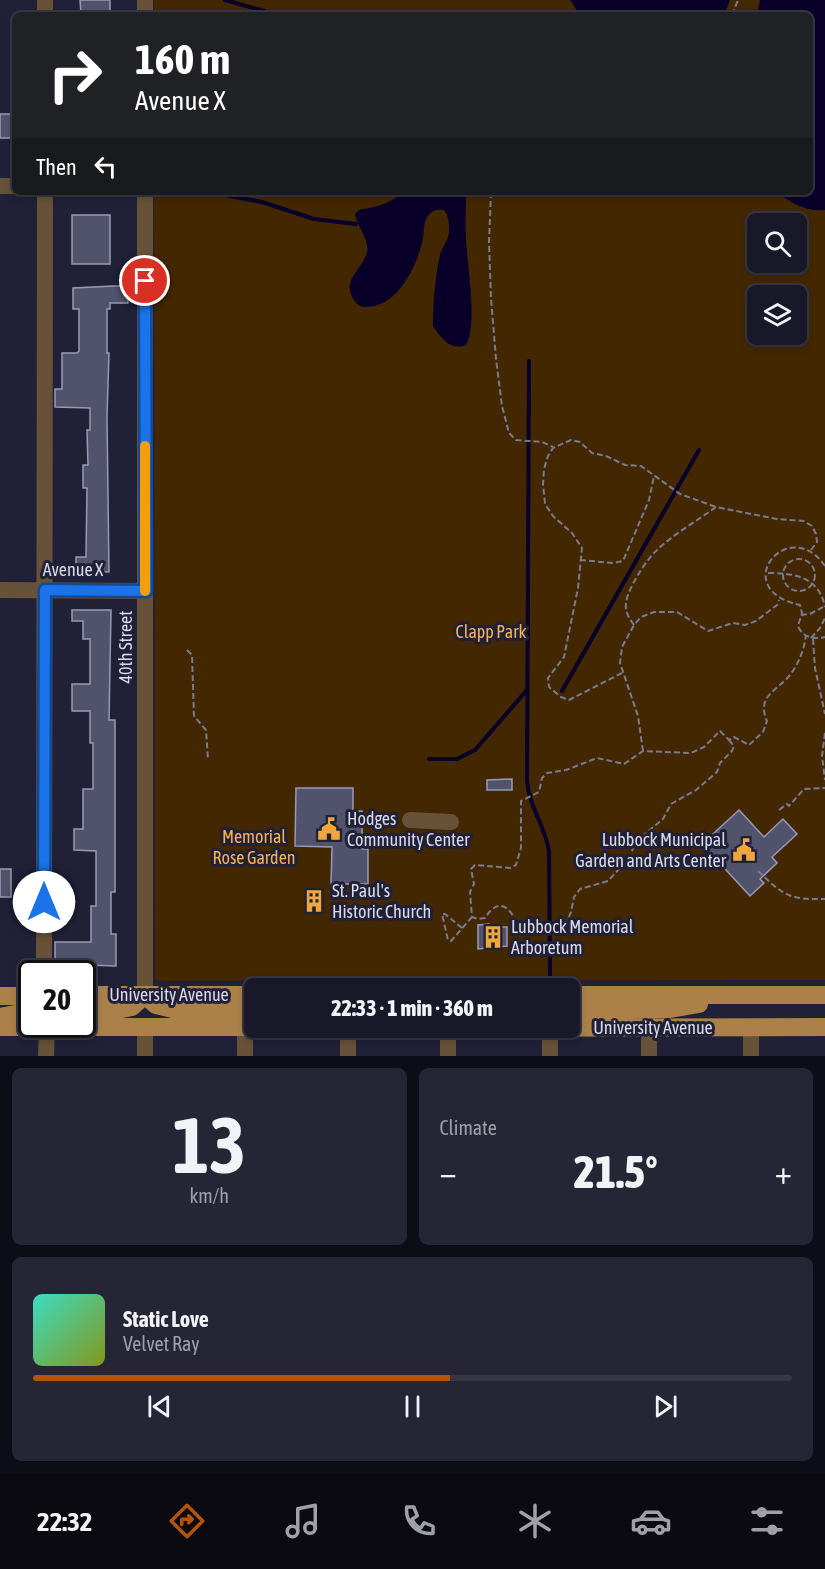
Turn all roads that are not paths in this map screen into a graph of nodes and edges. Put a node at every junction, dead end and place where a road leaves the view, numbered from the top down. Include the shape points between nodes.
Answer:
1 (45, 195) edge
2 (145, 195) edge
3 (0, 590) edge
4 (45, 590) junction
5 (146, 591) junction
6 (410, 820) dead end
7 (451, 822) dead end
8 (44, 960) edge
9 (96, 995) edge
10 (146, 995) junction
11 (244, 995) edge
12 (580, 995) edge
13 (751, 995) junction
14 (825, 995) edge
15 (0, 996) edge
16 (18, 996) edge
17 (96, 1011) edge
18 (580, 1012) edge
19 (18, 1014) edge
20 (825, 1015) edge
21 (0, 1017) edge
22 (244, 1022) edge
23 (244, 1023) edge
24 (0, 1027) edge
25 (18, 1027) edge
26 (752, 1027) junction
27 (825, 1027) edge
28 (96, 1028) edge
29 (145, 1028) junction
30 (580, 1028) edge
31 (649, 1028) junction
32 (47, 1038) edge
33 (249, 1038) edge
34 (348, 1038) edge
35 (447, 1038) edge
36 (550, 1038) edge
37 (46, 1056) edge
38 (145, 1056) edge
39 (245, 1056) edge
40 (348, 1056) edge
41 (448, 1056) edge
42 (550, 1056) edge
43 (649, 1056) edge
44 (752, 1056) edge

1 - 4 street
2 - 5 street, 40th Street
3 - 4 street, Avenue X
4 - 5 street, Avenue X
4 - 8 street
5 - 10 street, 40th Street
6 - 7 street
9 - 10 main road, University Avenue
10 - 11 main road, University Avenue
10 - 17 main road via 132,1007
10 - 22 main road via 156,1005
12 - 13 main road, University Avenue
13 - 14 main road, University Avenue
13 - 18 main road via 670,1009
15 - 16 main road
19 - 21 main road
20 - 26 main road via 787,1018
23 - 29 main road, University Avenue
24 - 25 main road, University Avenue
26 - 27 main road, University Avenue
26 - 31 main road, University Avenue
26 - 44 street
28 - 29 main road, University Avenue
29 - 38 street
30 - 31 main road, University Avenue
31 - 43 street
32 - 37 street
33 - 39 street
34 - 40 street
35 - 41 street
36 - 42 street

